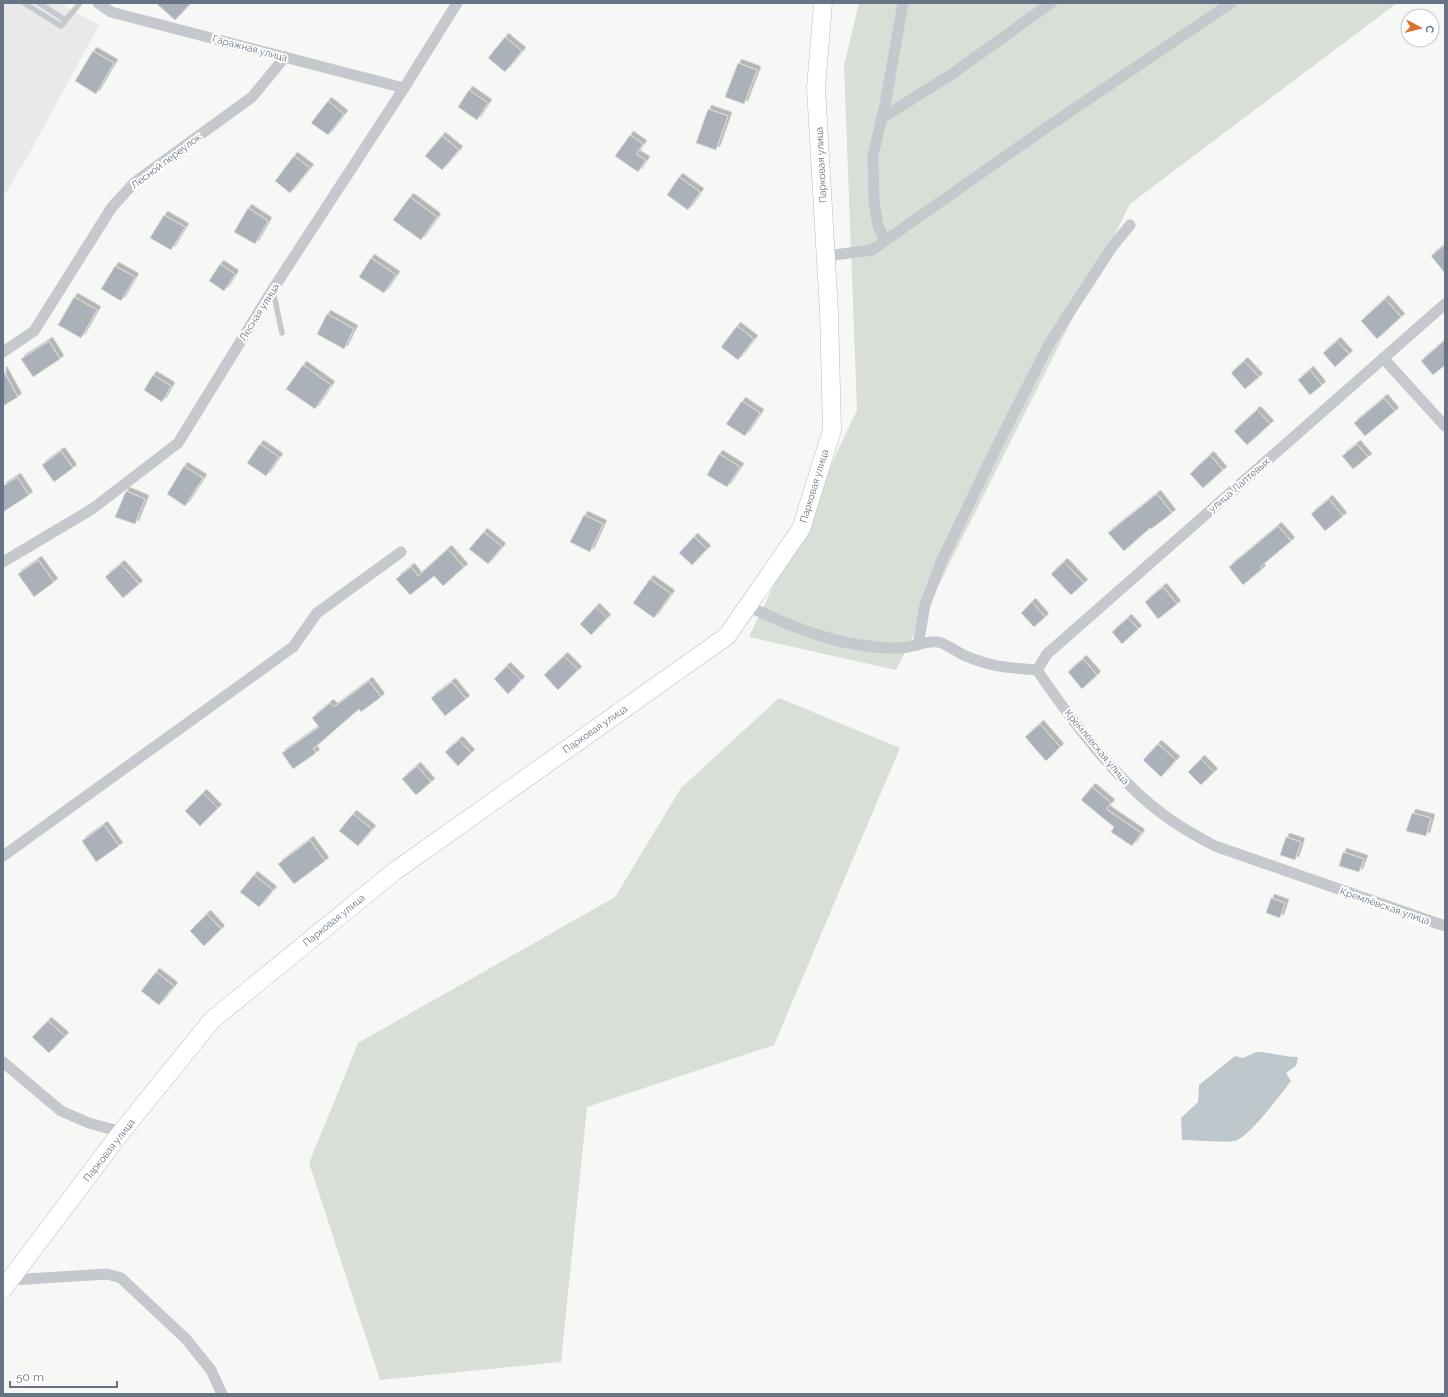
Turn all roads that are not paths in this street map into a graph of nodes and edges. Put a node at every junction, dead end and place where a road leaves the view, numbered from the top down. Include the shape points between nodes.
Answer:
1 (24, 3) edge
2 (39, 3) edge
3 (80, 3) edge
4 (98, 3) edge
5 (457, 3) edge
6 (823, 3) edge
7 (903, 3) edge
8 (1051, 3) edge
9 (1231, 3) edge
10 (66, 20) junction
11 (285, 57) junction
12 (404, 88) junction
13 (882, 118) junction
14 (1130, 225) dead end
15 (885, 240) junction
16 (826, 256) junction
17 (273, 289) junction
18 (1445, 304) edge
19 (282, 333) dead end
20 (3, 352) edge
21 (1383, 358) junction
22 (1445, 426) edge
23 (401, 552) dead end
24 (3, 562) edge
25 (748, 606) junction
26 (918, 645) junction
27 (1037, 670) junction
28 (3, 856) edge
29 (1445, 926) edge
30 (3, 1062) edge
31 (122, 1132) junction
32 (6, 1285) edge
33 (222, 1394) edge

1 - 10 lane via 61,26
2 - 10 lane
3 - 10 lane
4 - 11 street, Гаражная улица via 111,12
5 - 12 street, Лесная улица
6 - 16 main road, Парковая улица via 816,88
7 - 13 street
8 - 13 street via 952,74
9 - 15 street
11 - 12 street, Гаражная улица
11 - 20 street, Лесной переулок via 252,97 136,182 112,207 34,332
12 - 17 street, Лесная улица
13 - 15 street via 873,155 874,202 878,226
14 - 26 street via 1112,246 1049,344 1003,434 942,560 925,605
15 - 16 street via 872,250
16 - 25 main road, Парковая улица via 832,430 801,529
17 - 19 lane
17 - 24 street, Лесная улица via 178,443 92,509
18 - 21 street, улица Лаптевых
21 - 22 street
21 - 27 street, улица Лаптевых via 1047,654
23 - 28 street via 317,613 293,647
25 - 26 street via 820,637 851,644 897,649
25 - 31 main road, Парковая улица via 727,636 395,870 212,1020
26 - 27 street via 938,642 966,656 1000,668
27 - 29 street, Кремлёвская улица via 1054,696 1112,767 1142,797 1189,833 1222,848
30 - 31 street via 61,1111 89,1123
31 - 32 main road, Парковая улица
32 - 33 street via 107,1274 121,1278 186,1339 211,1370

